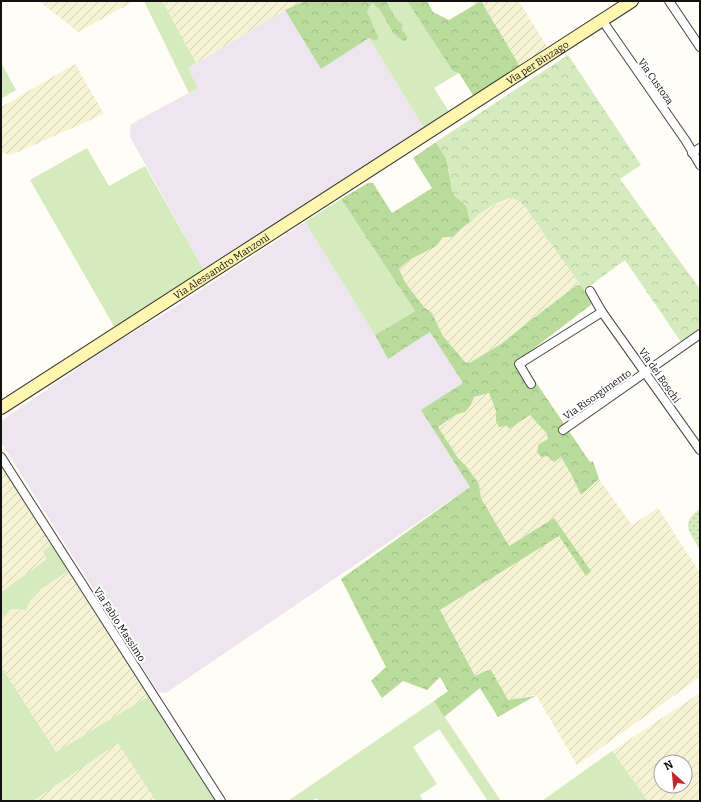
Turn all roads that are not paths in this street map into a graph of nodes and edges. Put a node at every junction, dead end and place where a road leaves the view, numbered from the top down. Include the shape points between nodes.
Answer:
1 (632, 1) edge
2 (669, 1) edge
3 (602, 20) junction
4 (700, 47) edge
5 (443, 124) joint
6 (700, 148) edge
7 (692, 153) junction
8 (700, 165) edge
9 (590, 291) dead end
10 (602, 312) junction
11 (700, 334) edge
12 (646, 372) junction
13 (531, 384) dead end
14 (1, 408) edge
15 (564, 430) dead end
16 (700, 450) edge
17 (1, 457) edge
18 (221, 801) edge

1 - 3 main road, Via per Binzago
2 - 4 street
3 - 5 main road, Via per Binzago
3 - 7 street, Via Custoza
5 - 14 main road, Via Alessandro Manzoni
6 - 7 street
7 - 8 street, Via Custoza
9 - 10 street, Via dei Boschi
10 - 12 street, Via dei Boschi
10 - 13 street via 519,364
11 - 12 street, Via Risorgimento
12 - 15 street, Via Risorgimento
12 - 16 street, Via dei Boschi
17 - 18 street, Via Fabio Massimo

